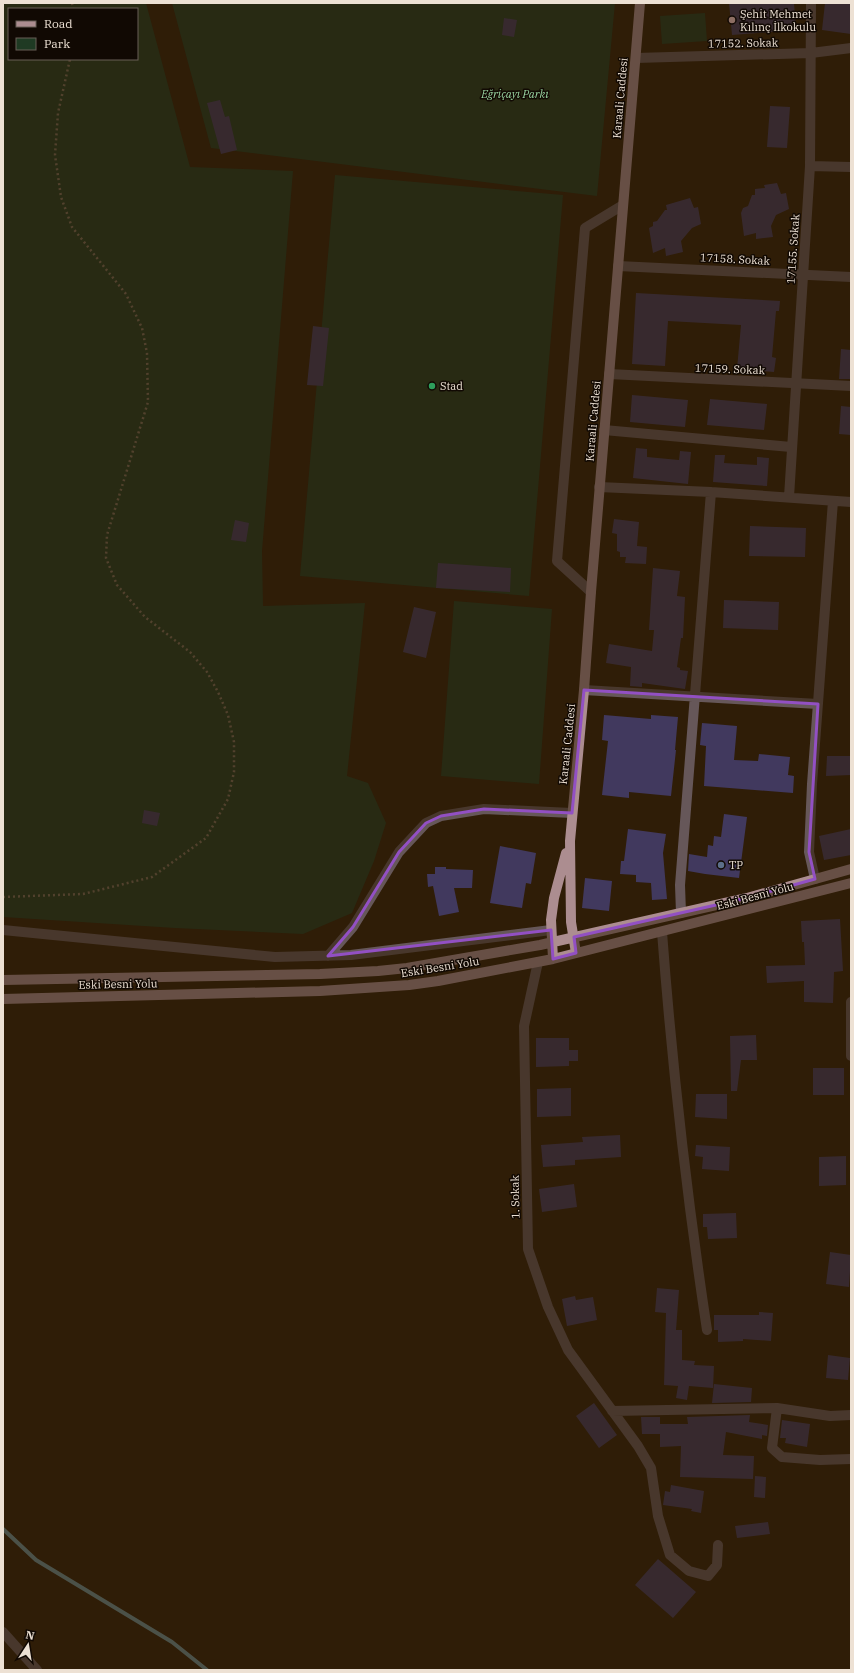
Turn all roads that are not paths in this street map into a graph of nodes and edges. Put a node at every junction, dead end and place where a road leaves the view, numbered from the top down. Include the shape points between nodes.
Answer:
1 (640, 3) edge
2 (811, 3) edge
3 (851, 48) edge
4 (810, 53) junction
5 (636, 58) junction
6 (810, 166) junction
7 (851, 167) edge
8 (623, 205) junction
9 (618, 266) junction
10 (803, 274) junction
11 (851, 277) edge
12 (609, 374) junction
13 (795, 383) junction
14 (851, 386) edge
15 (604, 430) junction
16 (791, 447) junction
17 (599, 487) junction
18 (711, 492) junction
19 (789, 497) junction
20 (833, 501) junction
21 (851, 502) edge
22 (591, 592) junction
23 (584, 690) junction
24 (696, 696) junction
25 (818, 704) junction
26 (572, 813) junction
27 (570, 841) junction
28 (851, 869) edge
29 (814, 879) junction
30 (851, 883) edge
31 (681, 913) junction
32 (3, 930) edge
33 (551, 930) junction
34 (662, 932) junction
35 (574, 937) junction
36 (552, 942) junction
37 (576, 953) junction
38 (328, 956) junction
39 (553, 959) junction
40 (538, 962) junction
41 (3, 980) edge
42 (3, 999) edge
43 (851, 1002) edge
44 (851, 1056) edge
45 (707, 1330) dead end
46 (777, 1408) junction
47 (612, 1411) junction
48 (851, 1415) edge
49 (851, 1459) edge
50 (718, 1545) dead end
51 (3, 1632) edge
52 (37, 1670) edge

1 - 5 main road, Karaali Caddesi
2 - 4 street, 17155. Sokak
3 - 4 street, 17152. Sokak
4 - 5 street, 17152. Sokak
4 - 6 street, 17155. Sokak
5 - 8 main road, Karaali Caddesi
6 - 7 street
6 - 10 street, 17155. Sokak
8 - 9 main road, Karaali Caddesi
8 - 22 street via 585,228 557,561
9 - 10 street, 17158. Sokak
9 - 12 main road, Karaali Caddesi
10 - 11 street, 17158. Sokak
10 - 13 street, 17155. Sokak
12 - 13 street, 17159. Sokak
12 - 15 main road, Karaali Caddesi
13 - 14 street, 17159. Sokak
13 - 16 street, 17155. Sokak
15 - 16 street
15 - 17 main road, Karaali Caddesi
16 - 19 street, 17155. Sokak
17 - 18 street
17 - 22 main road, Karaali Caddesi
18 - 19 street
18 - 24 street
19 - 20 street
20 - 21 street
20 - 25 street
22 - 23 main road, Karaali Caddesi
23 - 24 street
23 - 26 main road, Karaali Caddesi
24 - 25 street
24 - 31 street via 680,885
25 - 29 street via 809,852
26 - 27 main road, Karaali Caddesi
26 - 38 street via 484,809 441,816 426,823 399,852 353,927
27 - 33 main road via 554,898
27 - 35 main road via 571,922
28 - 29 main road, Eski Besni Yolu
29 - 31 main road, Eski Besni Yolu
30 - 34 main road, Eski Besni Yolu
31 - 35 main road, Eski Besni Yolu
32 - 38 street via 275,957
33 - 36 main road
33 - 38 street via 351,956
34 - 37 main road, Eski Besni Yolu
34 - 45 street via 675,1090
35 - 36 main road, Eski Besni Yolu
35 - 37 main road
36 - 39 main road
36 - 41 main road, Eski Besni Yolu via 435,964 378,971
37 - 39 main road, Eski Besni Yolu
39 - 40 main road, Eski Besni Yolu
40 - 42 main road, Eski Besni Yolu via 438,981 379,988
40 - 47 street, 1. Sokak via 524,1026 528,1249 548,1307 568,1350
43 - 44 street
46 - 47 street
46 - 48 street via 830,1416
46 - 49 street via 772,1448 782,1456 820,1460
47 - 50 street, 1. Sokak via 651,1468 658,1516 670,1555 689,1571 708,1576 717,1565
51 - 52 street

